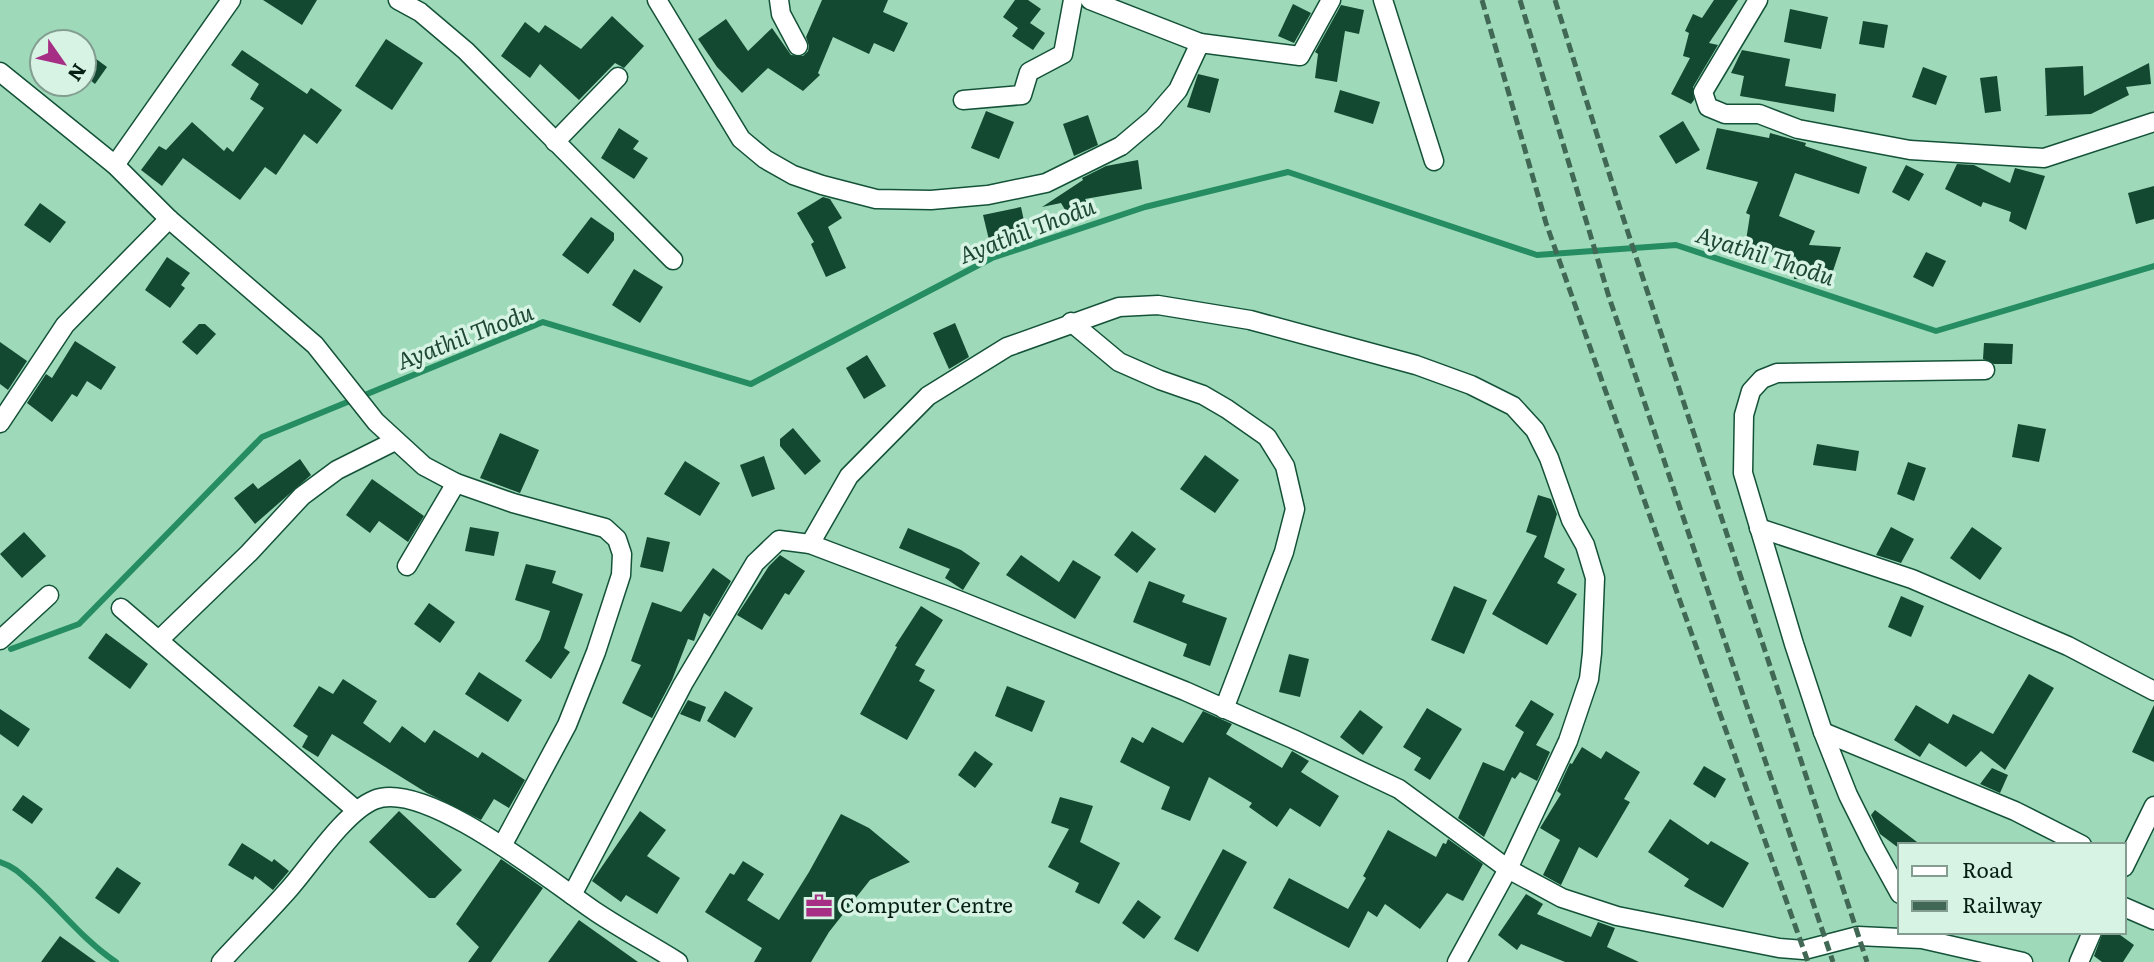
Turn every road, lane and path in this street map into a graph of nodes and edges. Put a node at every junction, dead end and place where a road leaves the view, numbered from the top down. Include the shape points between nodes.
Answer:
1 (231, 0) edge
2 (398, 0) edge
3 (657, 0) edge
4 (779, 0) edge
5 (1073, 0) edge
6 (1090, 0) edge
7 (1331, 0) edge
8 (1383, 0) edge
9 (1758, 0) edge
10 (1200, 43) junction
11 (798, 46) dead end
12 (0, 72) edge
13 (618, 77) dead end
14 (963, 100) dead end
15 (2154, 122) edge
16 (555, 142) junction
17 (1434, 161) dead end
18 (114, 165) junction
19 (169, 219) junction
20 (673, 260) dead end
21 (1071, 322) junction
22 (1985, 370) dead end
23 (0, 423) edge
24 (395, 442) junction
25 (456, 483) junction
26 (1759, 528) junction
27 (810, 544) junction
28 (407, 566) dead end
29 (49, 595) dead end
30 (121, 608) dead end
31 (160, 639) junction
32 (0, 640) edge
33 (2154, 691) edge
34 (1224, 709) junction
35 (1823, 732) junction
36 (2154, 806) edge
37 (356, 810) junction
38 (2078, 843) edge
39 (502, 846) junction
40 (2126, 864) edge
41 (1508, 869) junction
42 (1898, 890) edge
43 (572, 895) junction
44 (2126, 908) edge
45 (2154, 920) edge
46 (2091, 934) edge
47 (1920, 935) edge
48 (1782, 955) edge
49 (221, 962) edge
50 (678, 962) edge
51 (1457, 962) edge
52 (2023, 962) edge
53 (2079, 962) edge

1 - 18 street
2 - 16 street via 466,51
3 - 10 street via 741,139 793,175 876,199 988,195 1046,183 1121,146 1153,119 1178,90
4 - 11 street
5 - 14 street via 1063,54 1029,72 1022,95
6 - 10 street
7 - 10 street via 1300,56
8 - 17 street
9 - 15 street via 1703,92 1708,107 1725,114 1759,114 1798,130 1910,150 2044,158
12 - 18 street
13 - 16 street
16 - 20 street
18 - 19 street
19 - 23 street via 65,325
19 - 24 street via 315,345
21 - 27 street via 1007,347 928,397 849,476
21 - 34 street via 1119,362 1227,409 1267,437 1285,466 1295,509 1293,520
21 - 41 street via 1119,307 1158,305 1250,320 1416,365 1471,385 1513,406 1535,430 1595,578 1592,653 1573,731
22 - 26 street via 1777,373 1762,379 1751,391 1742,437 1743,473
24 - 25 street via 424,466
24 - 31 street via 337,470 302,496
25 - 28 street
25 - 39 street via 605,528 617,539 622,554 611,608 567,725
26 - 33 street via 1912,579 2068,646
26 - 35 street
27 - 34 street
27 - 43 street via 779,540 755,563 683,684
29 - 32 street
30 - 31 street
31 - 37 street
34 - 41 street via 1399,789
35 - 38 street via 2015,811
35 - 42 street via 1848,795
36 - 40 street
37 - 39 street via 376,798 419,803
37 - 49 street
39 - 43 street
41 - 48 street via 1562,898 1617,916
41 - 51 street
43 - 50 street
44 - 45 street
46 - 53 street
47 - 48 street via 1858,936
47 - 52 street

